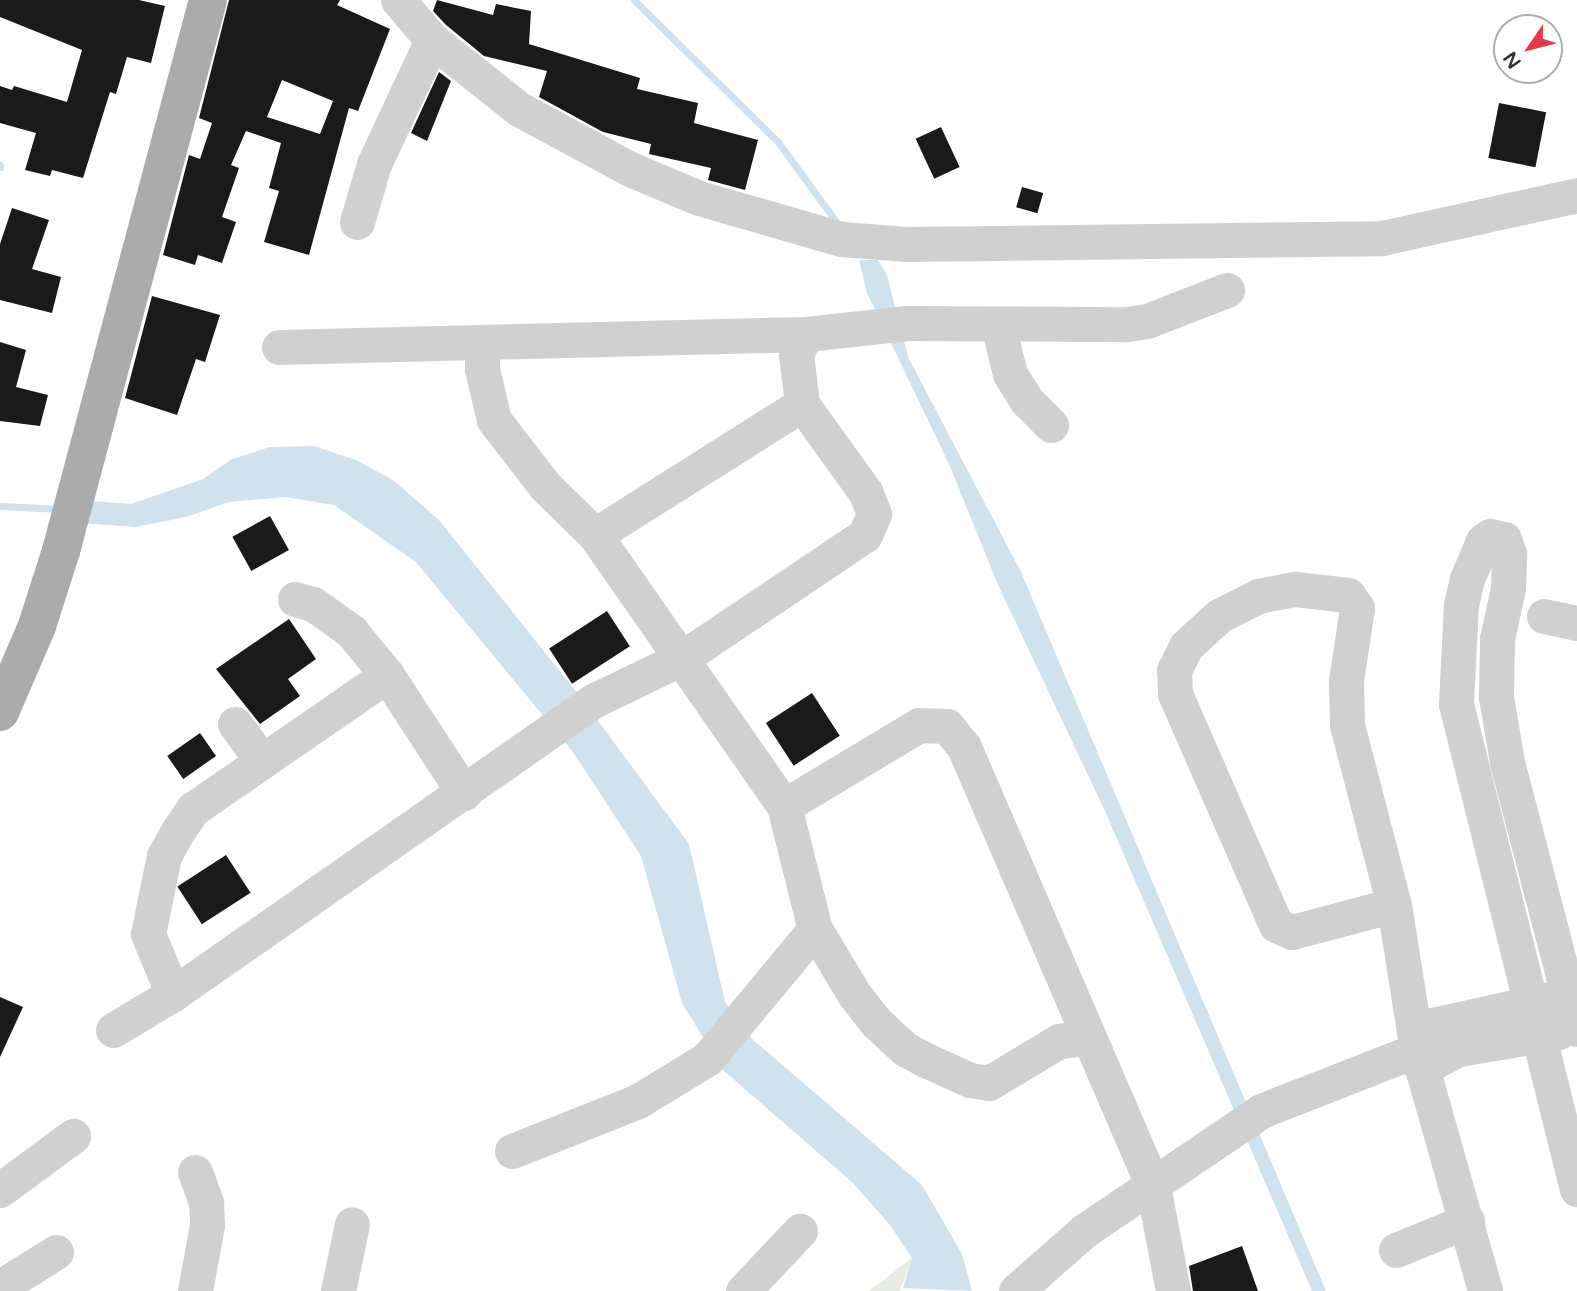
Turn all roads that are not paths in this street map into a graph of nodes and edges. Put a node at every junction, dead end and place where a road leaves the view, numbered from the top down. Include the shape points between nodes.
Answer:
1 (208, 0) edge
2 (398, 0) edge
3 (432, 40) junction
4 (1577, 195) edge
5 (357, 222) dead end
6 (1227, 290) dead end
7 (998, 325) junction
8 (806, 334) junction
9 (482, 345) junction
10 (279, 347) dead end
11 (802, 404) junction
12 (1051, 425) dead end
13 (595, 535) junction
14 (295, 599) dead end
15 (682, 658) junction
16 (387, 675) junction
17 (0, 712) edge
18 (235, 724) dead end
19 (262, 761) junction
20 (464, 793) junction
21 (784, 806) junction
22 (1394, 905) junction
23 (815, 929) junction
24 (173, 994) junction
25 (1574, 1018) edge
26 (1533, 1019) junction
27 (113, 1030) dead end
28 (1088, 1038) junction
29 (1418, 1049) junction
30 (73, 1136) dead end
31 (512, 1151) dead end
32 (195, 1172) dead end
33 (1153, 1186) junction
34 (1577, 1189) edge
35 (0, 1190) edge
36 (1467, 1221) junction
37 (352, 1224) dead end
38 (800, 1231) dead end
39 (1395, 1251) dead end
40 (57, 1252) dead end
41 (0, 1287) edge
42 (195, 1291) edge
43 (338, 1291) edge
44 (743, 1291) edge
45 (1016, 1291) edge
46 (1174, 1291) edge
47 (1485, 1291) edge

1 - 17 main road via 61,551 37,626
2 - 3 street
3 - 4 street via 519,109 630,169 735,210 852,239 907,244 1382,238
3 - 5 street via 374,164
6 - 7 street via 1147,321
7 - 8 street via 907,323
7 - 12 street via 1010,374 1027,401
8 - 9 street
8 - 11 street via 796,354
9 - 10 street
9 - 13 street via 482,369 494,420 546,487
11 - 13 street
11 - 15 street via 866,493 874,514 865,535
13 - 15 street
14 - 16 street via 313,604 351,631
15 - 20 street via 593,701
15 - 21 street
16 - 19 street
16 - 20 street
18 - 19 street
19 - 24 street via 193,809 164,856 148,934
20 - 24 street
21 - 23 street
21 - 28 street via 919,725 947,726 964,747
22 - 22 street via 1347,725 1346,681 1357,608 1348,595 1295,589 1258,596 1219,616 1186,646 1174,670 1175,694 1276,925 1292,932
22 - 29 street
23 - 28 street via 877,1023 905,1049 970,1080 989,1083 1059,1041
23 - 31 street via 707,1059 638,1101
24 - 27 street
25 - 26 street
25 - 26 street via 1507,762 1496,697 1497,639 1508,588 1509,553 1504,539 1490,536 1483,541 1461,604 1456,704
26 - 29 street
26 - 34 street
28 - 33 street
29 - 33 street via 1261,1111
29 - 36 street
30 - 35 street
32 - 42 street via 207,1225
33 - 45 street via 1084,1231
33 - 46 street
36 - 39 street
36 - 47 street
37 - 43 street
38 - 44 street
40 - 41 street

